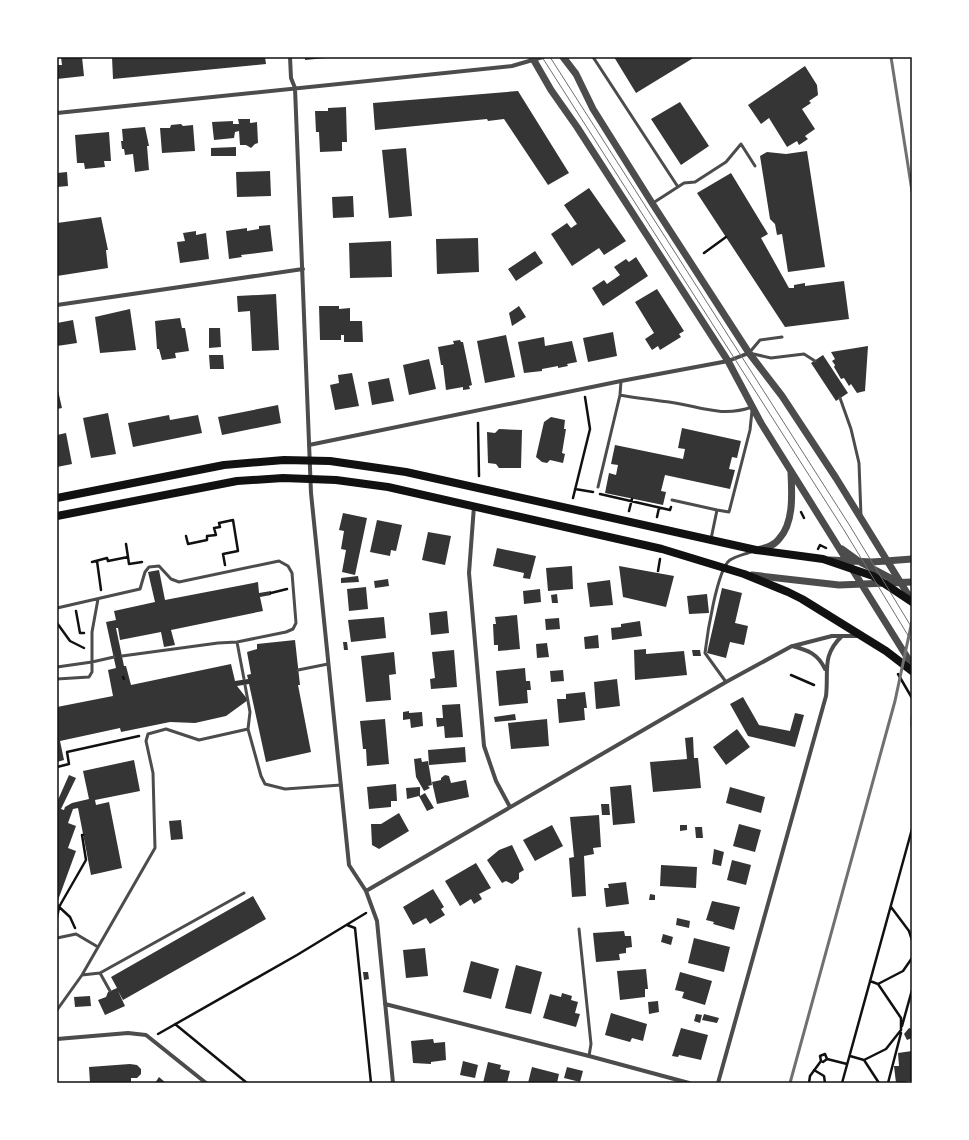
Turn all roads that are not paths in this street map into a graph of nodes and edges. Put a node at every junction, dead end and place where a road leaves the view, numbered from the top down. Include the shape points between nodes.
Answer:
1 (290, 57) edge
2 (543, 57) edge
3 (563, 57) edge
4 (593, 57) edge
5 (533, 58) edge
6 (295, 88) junction
7 (57, 113) edge
8 (755, 166) dead end
9 (678, 187) junction
10 (652, 203) junction
11 (302, 269) junction
12 (57, 305) edge
13 (782, 337) dead end
14 (749, 353) junction
15 (728, 361) junction
16 (815, 361) dead end
17 (621, 381) junction
18 (620, 395) junction
19 (840, 398) dead end
20 (753, 407) junction
21 (309, 445) junction
22 (310, 460) junction
23 (790, 471) junction
24 (311, 478) junction
25 (598, 487) road end
26 (57, 498) edge
27 (672, 500) road end
28 (474, 506) junction
29 (718, 510) junction
30 (57, 516) edge
31 (861, 520) junction
32 (832, 537) junction
33 (710, 540) junction
34 (756, 550) junction
35 (912, 560) edge
36 (860, 562) junction
37 (887, 562) junction
38 (849, 564) junction
39 (723, 569) junction
40 (744, 574) junction
41 (912, 582) edge
42 (886, 583) junction
43 (900, 583) junction
44 (862, 585) junction
45 (98, 599) junction
46 (912, 602) edge
47 (57, 608) edge
48 (842, 636) junction
49 (860, 636) junction
50 (237, 642) junction
51 (792, 646) junction
52 (122, 656) dead end
53 (114, 657) dead end
54 (92, 662) junction
55 (328, 664) junction
56 (912, 665) edge
57 (57, 667) edge
58 (825, 669) junction
59 (298, 670) dead end
60 (912, 671) edge
61 (57, 679) edge
62 (244, 679) dead end
63 (726, 682) junction
64 (245, 685) dead end
65 (248, 729) junction
66 (341, 785) junction
67 (510, 807) junction
68 (366, 891) junction
69 (244, 893) dead end
70 (579, 929) dead end
71 (57, 938) edge
72 (98, 947) junction
73 (100, 973) junction
74 (82, 975) junction
75 (110, 991) dead end
76 (385, 1004) junction
77 (57, 1010) edge
78 (57, 1039) edge
79 (589, 1056) junction
80 (206, 1083) edge
81 (393, 1083) edge
82 (689, 1083) edge
83 (718, 1083) edge

1 - 6 street via 291,78
2 - 5 street
3 - 10 street via 576,74 594,109
4 - 9 lane
5 - 6 street via 512,66
5 - 15 street via 550,90 577,127
6 - 7 street
6 - 11 street
8 - 9 lane via 742,144 726,162 695,182 684,183
9 - 10 lane
10 - 14 street
11 - 12 street
11 - 21 street
13 - 14 lane via 760,340
14 - 15 street
14 - 16 lane via 772,358 804,354
14 - 31 street via 782,396
15 - 17 street
15 - 20 street
17 - 18 lane
17 - 21 street
18 - 20 lane via 721,413 738,412
18 - 25 lane
19 - 31 lane via 859,463
20 - 23 street
20 - 29 lane via 750,430 729,512
21 - 22 street
22 - 24 street
22 - 26 main road via 224,465
22 - 33 main road via 406,472
23 - 32 street
23 - 34 street via 792,495 786,529 779,540 768,547
24 - 28 main road via 388,487
24 - 30 main road via 220,484
24 - 55 street
27 - 29 lane
28 - 39 main road via 662,549
28 - 67 street via 469,573 484,746 496,781
29 - 33 lane
31 - 37 street
32 - 36 street
32 - 38 street
33 - 34 main road
34 - 38 main road
34 - 39 lane via 730,560
35 - 37 street
36 - 37 street
36 - 38 street
36 - 43 street
37 - 43 street
38 - 42 main road
38 - 44 street
39 - 40 main road
39 - 63 lane via 705,653
40 - 44 street via 819,584
40 - 49 main road via 788,592
41 - 43 street
42 - 43 street
42 - 44 street
42 - 46 main road
43 - 46 street
44 - 56 street
45 - 47 lane
45 - 50 lane via 140,589 149,567 159,566 171,579 179,582 279,561 288,566 292,573 296,623 293,629
45 - 54 lane via 92,632
48 - 49 street
48 - 51 street via 816,639
48 - 58 street via 833,645
49 - 60 main road via 886,651
50 - 52 lane via 211,643
50 - 62 lane
51 - 58 street via 807,650 820,658
51 - 63 street
53 - 54 lane
54 - 57 lane
54 - 61 lane via 89,677
55 - 59 lane
55 - 66 street
58 - 83 street via 826,696
63 - 67 street
64 - 65 lane via 250,712
65 - 66 lane via 265,784 285,789
65 - 72 lane via 199,740 166,729 148,734 146,741 153,773 155,848
66 - 68 street via 349,865
67 - 68 street
68 - 76 street via 377,921
69 - 73 lane
70 - 79 lane via 591,1044
71 - 72 lane via 76,934
72 - 74 lane
73 - 74 lane
73 - 75 lane
74 - 77 lane
76 - 79 street
76 - 81 street
78 - 80 street via 128,1033 146,1035
79 - 82 street

